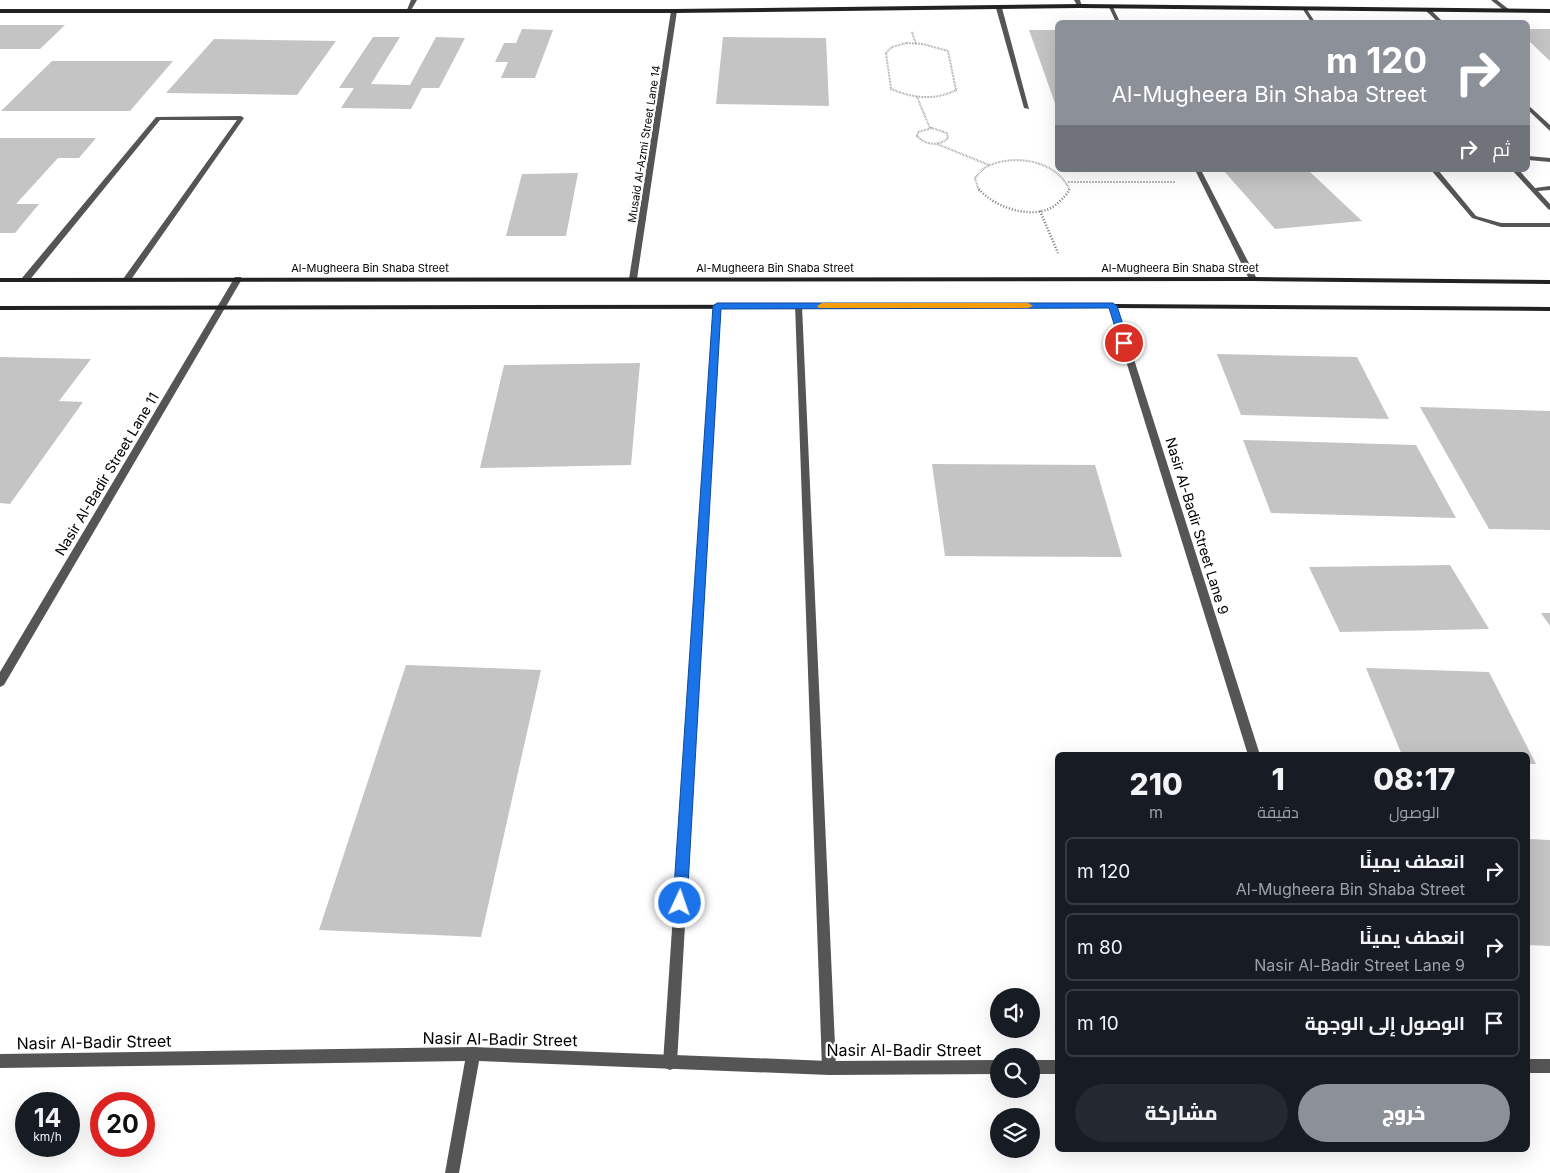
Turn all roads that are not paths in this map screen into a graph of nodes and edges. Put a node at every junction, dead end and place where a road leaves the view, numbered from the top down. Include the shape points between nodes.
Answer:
1 (414, 0) edge
2 (1494, 0) edge
3 (1079, 3) edge
4 (1110, 6) junction
5 (999, 8) junction
6 (1304, 9) junction
7 (0, 11) edge
8 (408, 11) junction
9 (1430, 11) junction
10 (1508, 11) junction
11 (1550, 11) edge
12 (674, 12) junction
13 (1117, 20) edge
14 (1312, 20) edge
15 (1440, 20) edge
16 (1027, 108) dead end
17 (1530, 109) edge
18 (1550, 129) edge
19 (1530, 158) edge
20 (1550, 160) edge
21 (1199, 172) edge
22 (1436, 172) edge
23 (1517, 172) edge
24 (1550, 188) edge
25 (1534, 190) junction
26 (1550, 208) edge
27 (1550, 224) edge
28 (127, 279) junction
29 (238, 279) junction
30 (634, 279) junction
31 (1253, 279) junction
32 (0, 280) edge
33 (25, 280) junction
34 (1550, 282) edge
35 (717, 306) junction
36 (798, 306) junction
37 (1113, 306) junction
38 (222, 307) junction
39 (0, 308) edge
40 (1550, 309) edge
41 (0, 682) edge
42 (1253, 752) edge
43 (473, 1054) junction
44 (0, 1061) edge
45 (670, 1063) junction
46 (1530, 1066) edge
47 (1550, 1066) edge
48 (990, 1067) edge
49 (1040, 1067) edge
50 (1055, 1067) edge
51 (829, 1068) junction
52 (452, 1173) edge

1 - 8 street
2 - 10 street
3 - 4 main road
3 - 5 main road
4 - 6 main road
4 - 13 street
5 - 12 main road
5 - 16 street
6 - 9 main road
6 - 14 street
7 - 8 main road
8 - 12 main road
9 - 10 main road
9 - 15 street
10 - 11 main road
12 - 30 street, Musaid Al-Azmi Street Lane 14
17 - 18 street
19 - 20 street
21 - 31 street
22 - 27 street via 1474,217 1501,225
23 - 25 street
24 - 25 street
25 - 26 street
28 - 29 main road, Al-Mugheera Bin Shaba Street
28 - 33 main road, Al-Mugheera Bin Shaba Street
28 - 33 street via 242,118 158,118
29 - 30 main road, Al-Mugheera Bin Shaba Street
29 - 38 street, Nasir Al-Badir Street Lane 11
30 - 31 main road, Al-Mugheera Bin Shaba Street
31 - 34 main road, Al-Mugheera Bin Shaba Street
32 - 33 main road, Al-Mugheera Bin Shaba Street
35 - 36 main road
35 - 38 main road
35 - 45 street
36 - 37 main road
36 - 51 street
37 - 40 main road
37 - 42 street, Nasir Al-Badir Street Lane 9
38 - 39 main road
38 - 41 street, Nasir Al-Badir Street Lane 11
43 - 44 street, Nasir Al-Badir Street
43 - 45 street, Nasir Al-Badir Street
43 - 52 street
45 - 51 street, Nasir Al-Badir Street
46 - 47 street
48 - 51 street, Nasir Al-Badir Street
49 - 50 street

